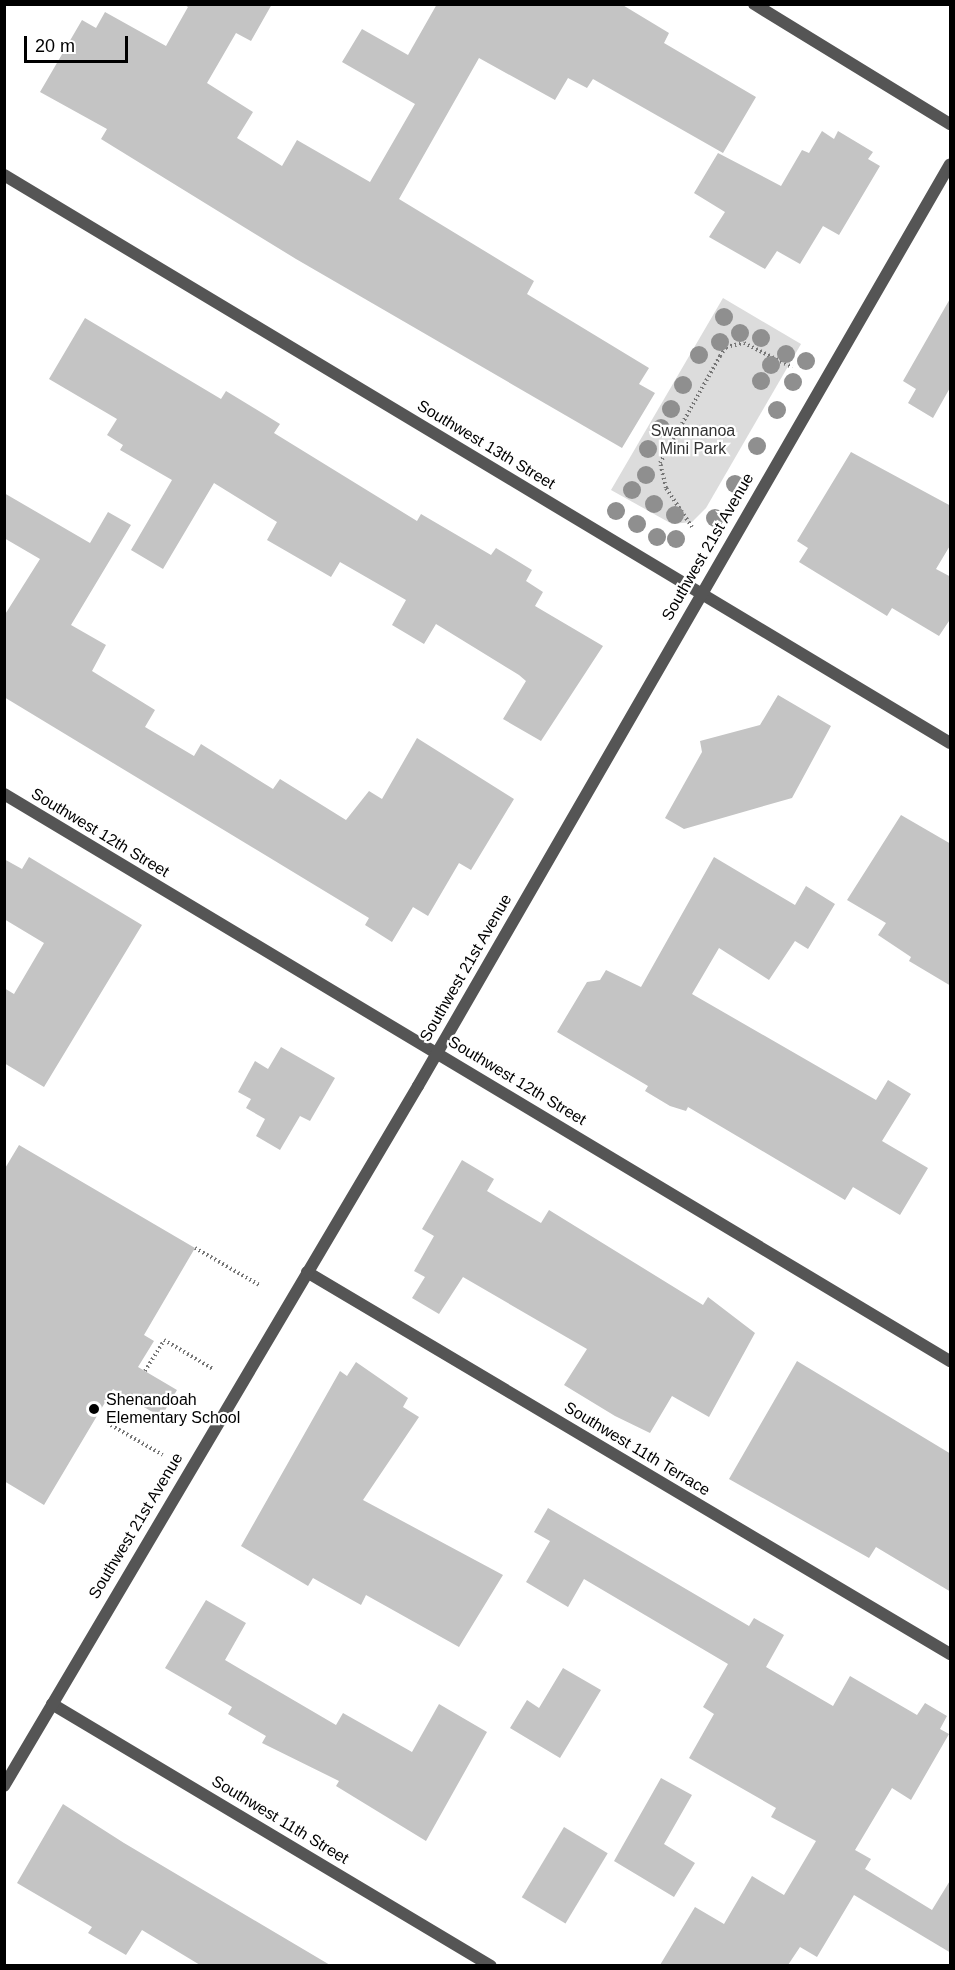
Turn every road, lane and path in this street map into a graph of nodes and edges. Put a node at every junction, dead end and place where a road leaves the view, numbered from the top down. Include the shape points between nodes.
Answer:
1 (754, 4) edge
2 (951, 124) edge
3 (951, 164) edge
4 (4, 175) edge
5 (792, 368) dead end
6 (692, 527) dead end
7 (700, 593) junction
8 (951, 743) edge
9 (4, 794) edge
10 (437, 1052) junction
11 (195, 1248) dead end
12 (307, 1272) junction
13 (261, 1286) dead end
14 (951, 1361) edge
15 (213, 1369) dead end
16 (145, 1371) dead end
17 (108, 1423) dead end
18 (163, 1455) dead end
19 (951, 1654) edge
20 (52, 1704) junction
21 (4, 1786) edge
22 (491, 1965) edge

1 - 2 street
3 - 7 street, Southwest 21st Avenue
4 - 7 street, Southwest 13th Street
5 - 6 path via 744,343 726,347 720,356 660,463 666,488
7 - 8 street, Southwest 13th Street
7 - 10 street, Southwest 21st Avenue
9 - 10 street, Southwest 12th Street
10 - 12 street, Southwest 21st Avenue
10 - 14 street, Southwest 12th Street
11 - 13 path
12 - 19 street, Southwest 11th Terrace
12 - 20 street, Southwest 21st Avenue
15 - 16 path via 164,1340
17 - 18 path
20 - 21 street, Southwest 21st Avenue
20 - 22 street, Southwest 11th Street

